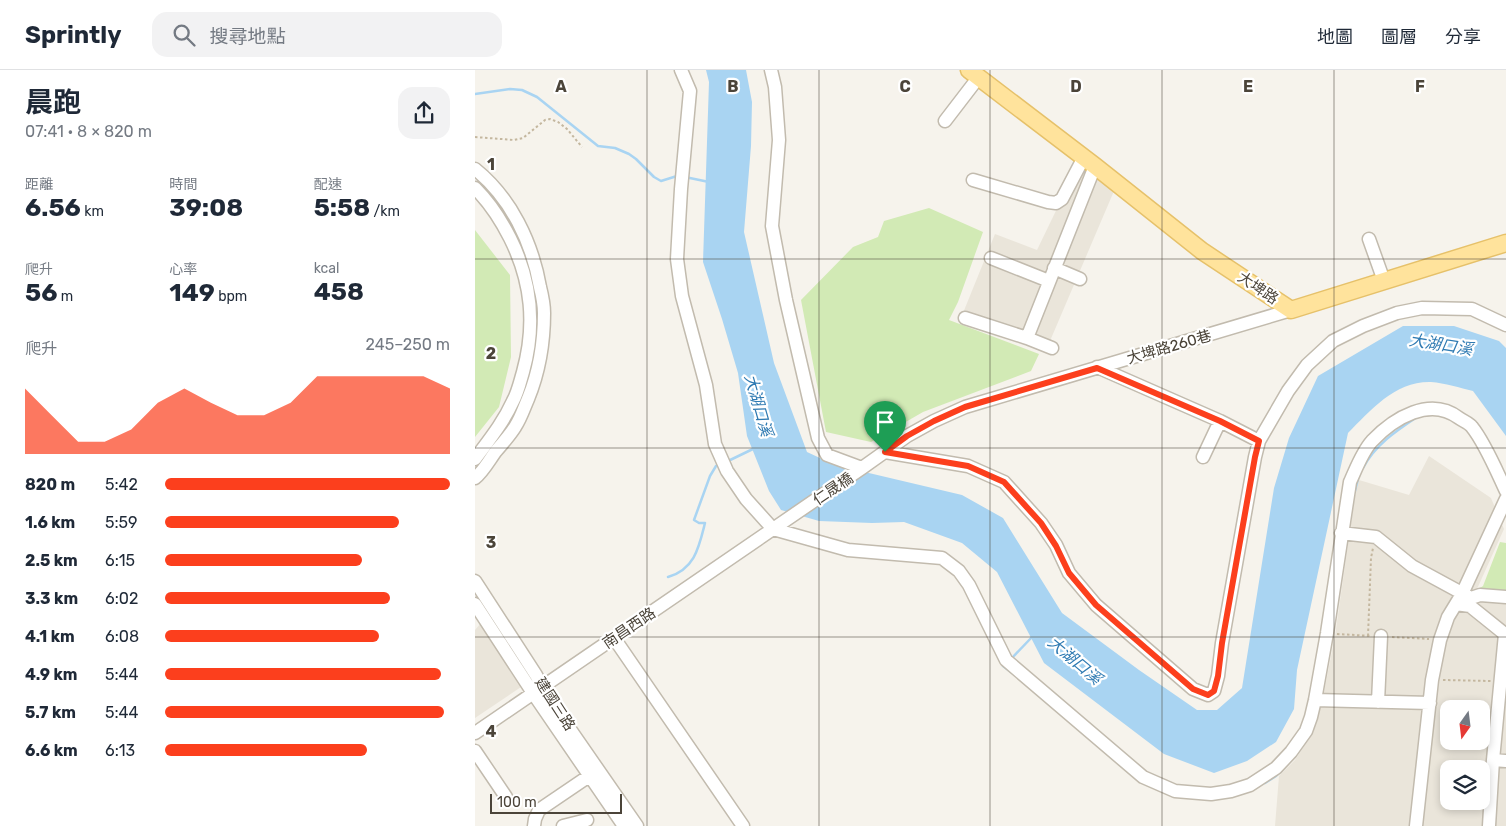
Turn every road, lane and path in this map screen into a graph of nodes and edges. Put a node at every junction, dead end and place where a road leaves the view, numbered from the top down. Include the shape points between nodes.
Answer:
1 (681, 70) edge
2 (771, 70) edge
3 (973, 74) edge
4 (945, 122) dead end
5 (475, 137) edge
6 (583, 147) dead end
7 (1090, 162) junction
8 (475, 169) edge
9 (973, 180) dead end
10 (475, 188) edge
11 (1369, 239) dead end
12 (1506, 244) edge
13 (991, 258) dead end
14 (1054, 268) junction
15 (1080, 279) dead end
16 (1049, 281) junction
17 (1384, 281) junction
18 (1291, 310) junction
19 (965, 318) dead end
20 (1506, 325) edge
21 (1027, 338) junction
22 (1052, 348) dead end
23 (1097, 368) junction
24 (1220, 421) junction
25 (907, 436) joint
26 (1259, 441) junction
27 (885, 452) junction
28 (1203, 457) dead end
29 (475, 459) edge
30 (862, 468) junction
31 (476, 478) edge
32 (1506, 492) edge
33 (1506, 500) edge
34 (778, 526) junction
35 (1341, 533) junction
36 (1376, 537) junction
37 (475, 581) edge
38 (1506, 597) edge
39 (1465, 600) junction
40 (475, 604) edge
41 (1506, 635) edge
42 (1368, 636) dead end
43 (1381, 636) dead end
44 (615, 638) junction
45 (1432, 680) junction
46 (1501, 681) junction
47 (538, 690) junction
48 (1315, 700) junction
49 (1378, 702) junction
50 (1429, 703) junction
51 (475, 733) edge
52 (475, 751) edge
53 (1500, 761) edge
54 (594, 773) junction
55 (505, 797) dead end
56 (587, 820) dead end
57 (534, 826) edge
58 (563, 826) edge
59 (624, 826) edge
60 (637, 826) edge
61 (743, 826) edge
62 (1416, 826) edge
63 (1489, 826) edge

1 - 34 street via 690,91 677,258 682,296 706,385 715,444 727,471 746,499
2 - 30 street via 779,140 772,226 786,300 818,438 827,455
3 - 4 street
3 - 7 main road, 大埤路
5 - 6 path via 523,138 550,119 567,129
7 - 9 street via 1062,200 1056,203
7 - 14 street
7 - 18 main road, 大埤路 via 1202,251
8 - 31 street via 509,206 527,240 544,311 539,364 522,413
10 - 29 street via 502,223 520,259 530,299 531,333 515,399
11 - 17 street
12 - 17 main road, 大埤路
13 - 16 street
14 - 15 street
14 - 16 street
16 - 21 street
17 - 18 main road, 大埤路
18 - 23 street, 大埤路260巷
19 - 21 street
20 - 26 street via 1472,310 1421,308 1363,326 1333,342 1307,365 1288,390
21 - 22 street
23 - 24 street
23 - 25 street, 大埤路260巷 via 965,407
24 - 26 street
24 - 28 street
25 - 27 street, 仁晟橋
26 - 27 street via 1218,676 1214,691 1208,695 1193,689 1096,605 1069,573 1041,523 1004,482 968,466
27 - 30 street, 仁晟橋
30 - 34 street, 仁晟橋
32 - 35 street via 1471,426 1454,414 1439,409 1417,410 1393,423 1370,442 1350,482
33 - 39 street
34 - 44 street, 南昌西路
34 - 48 street via 848,550 942,558 959,571 969,585 1006,660 1143,777 1175,791 1211,794 1231,791 1250,785 1277,768 1305,731
35 - 36 street
35 - 48 street
36 - 39 street via 1412,566
36 - 42 path via 1371,558
37 - 47 street, 建國三路
38 - 39 street via 1480,595
39 - 41 street
39 - 45 street via 1448,617 1439,640
40 - 47 street, 建國三路
41 - 46 street
43 - 49 street
44 - 47 street, 南昌西路
44 - 61 street
45 - 46 path
45 - 50 street
46 - 53 street
47 - 51 street, 南昌西路
47 - 54 street, 建國三路 via 549,699
48 - 49 street
49 - 50 street
50 - 62 street
52 - 55 street
53 - 63 street
54 - 57 street via 539,810
54 - 59 street, 建國三路
54 - 60 street, 建國三路
56 - 58 street

